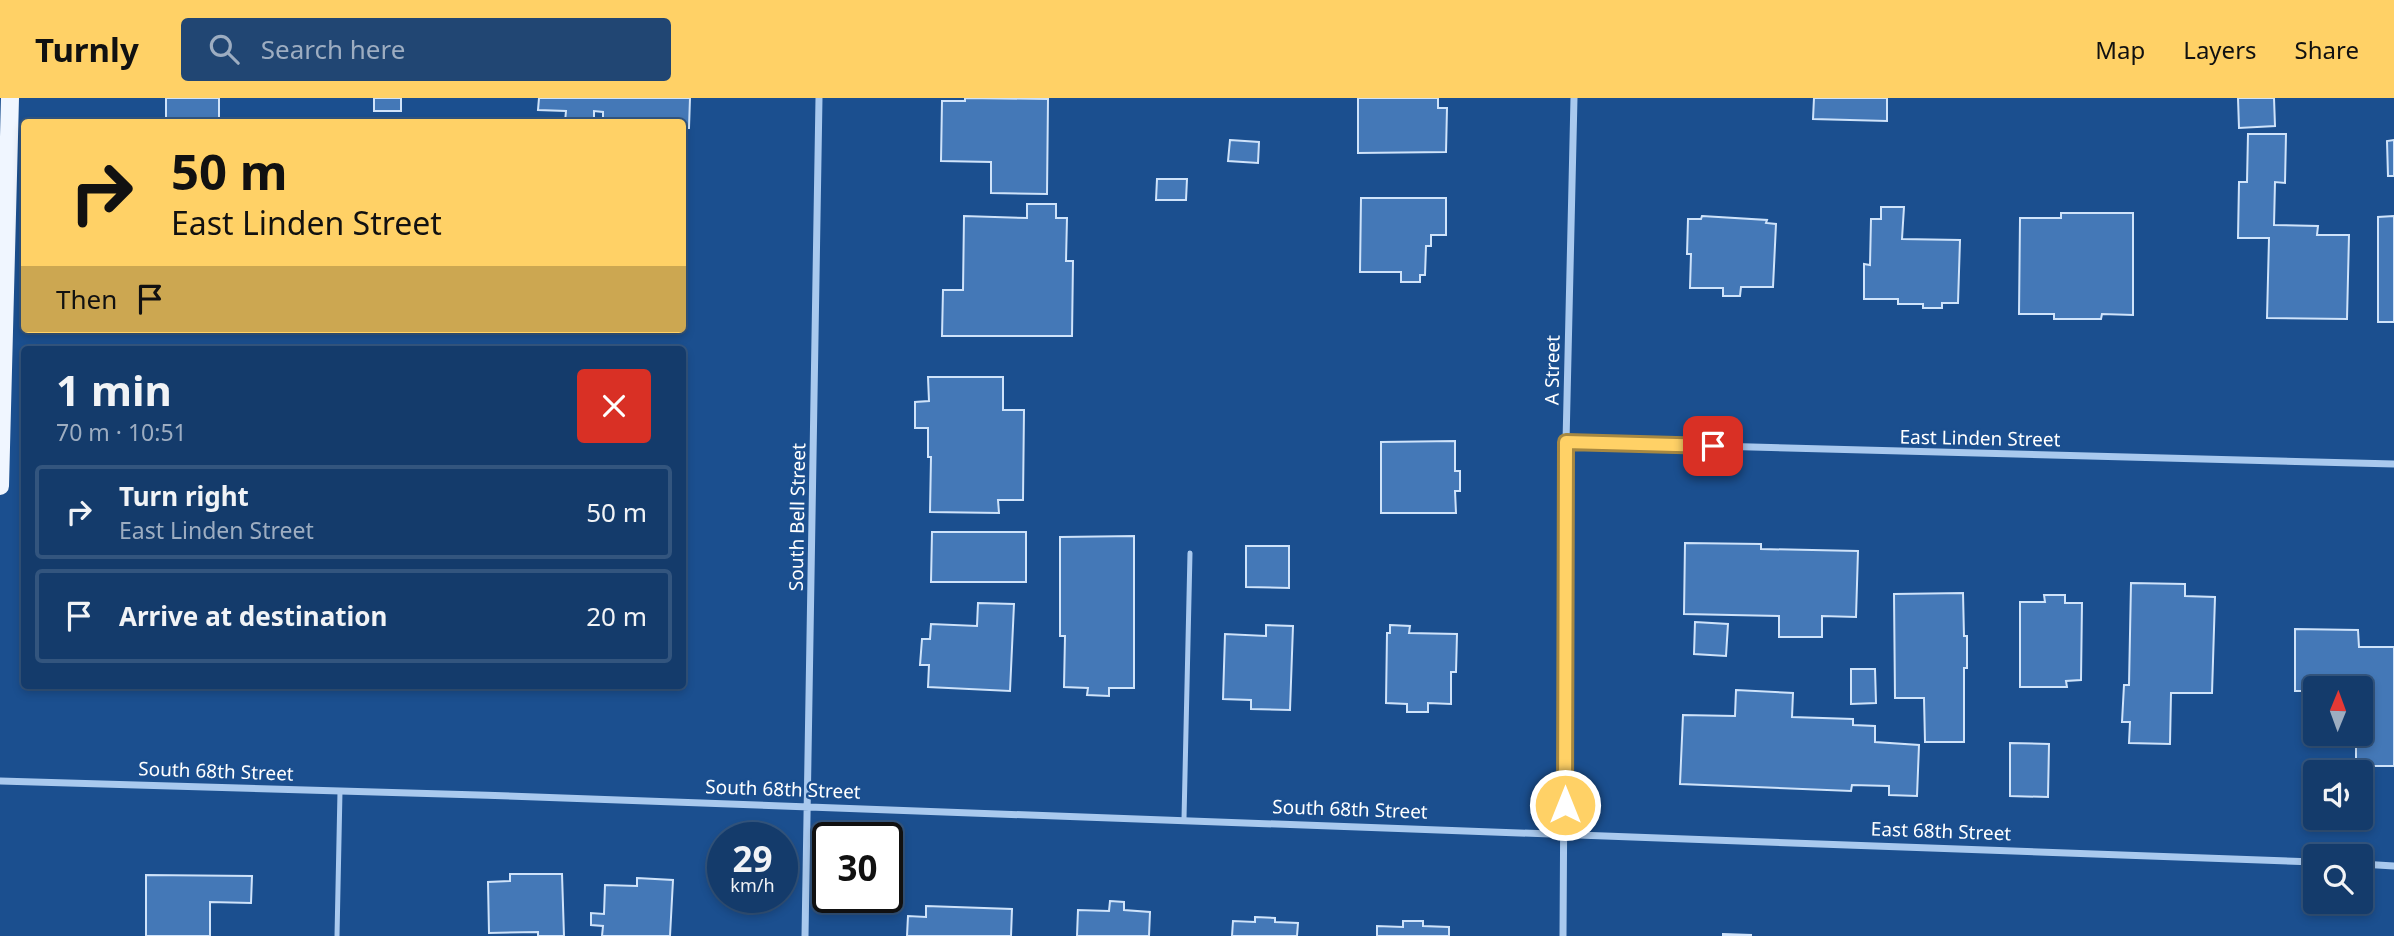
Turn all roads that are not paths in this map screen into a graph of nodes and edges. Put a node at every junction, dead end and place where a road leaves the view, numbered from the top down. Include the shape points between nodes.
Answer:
1 (10, 98) edge
2 (819, 98) edge
3 (1574, 98) edge
4 (4, 215) edge
5 (1566, 442) junction
6 (2394, 464) edge
7 (0, 486) edge
8 (1189, 553) dead end
9 (0, 781) edge
10 (340, 791) junction
11 (809, 805) junction
12 (1184, 819) junction
13 (1565, 832) junction
14 (2303, 862) edge
15 (2373, 865) edge
16 (2394, 866) edge
17 (337, 936) edge
18 (805, 936) edge
19 (1563, 936) edge

1 - 4 main road
2 - 11 street, South Bell Street
3 - 5 street, A Street
4 - 7 main road
5 - 6 street, East Linden Street
5 - 13 street, A Street
8 - 12 lane
9 - 10 street, South 68th Street
10 - 11 street, South 68th Street
10 - 17 lane
11 - 12 street, South 68th Street
11 - 18 street, South Bell Street
12 - 13 street, South 68th Street
13 - 14 street, East 68th Street
13 - 19 street, A Street
15 - 16 street

